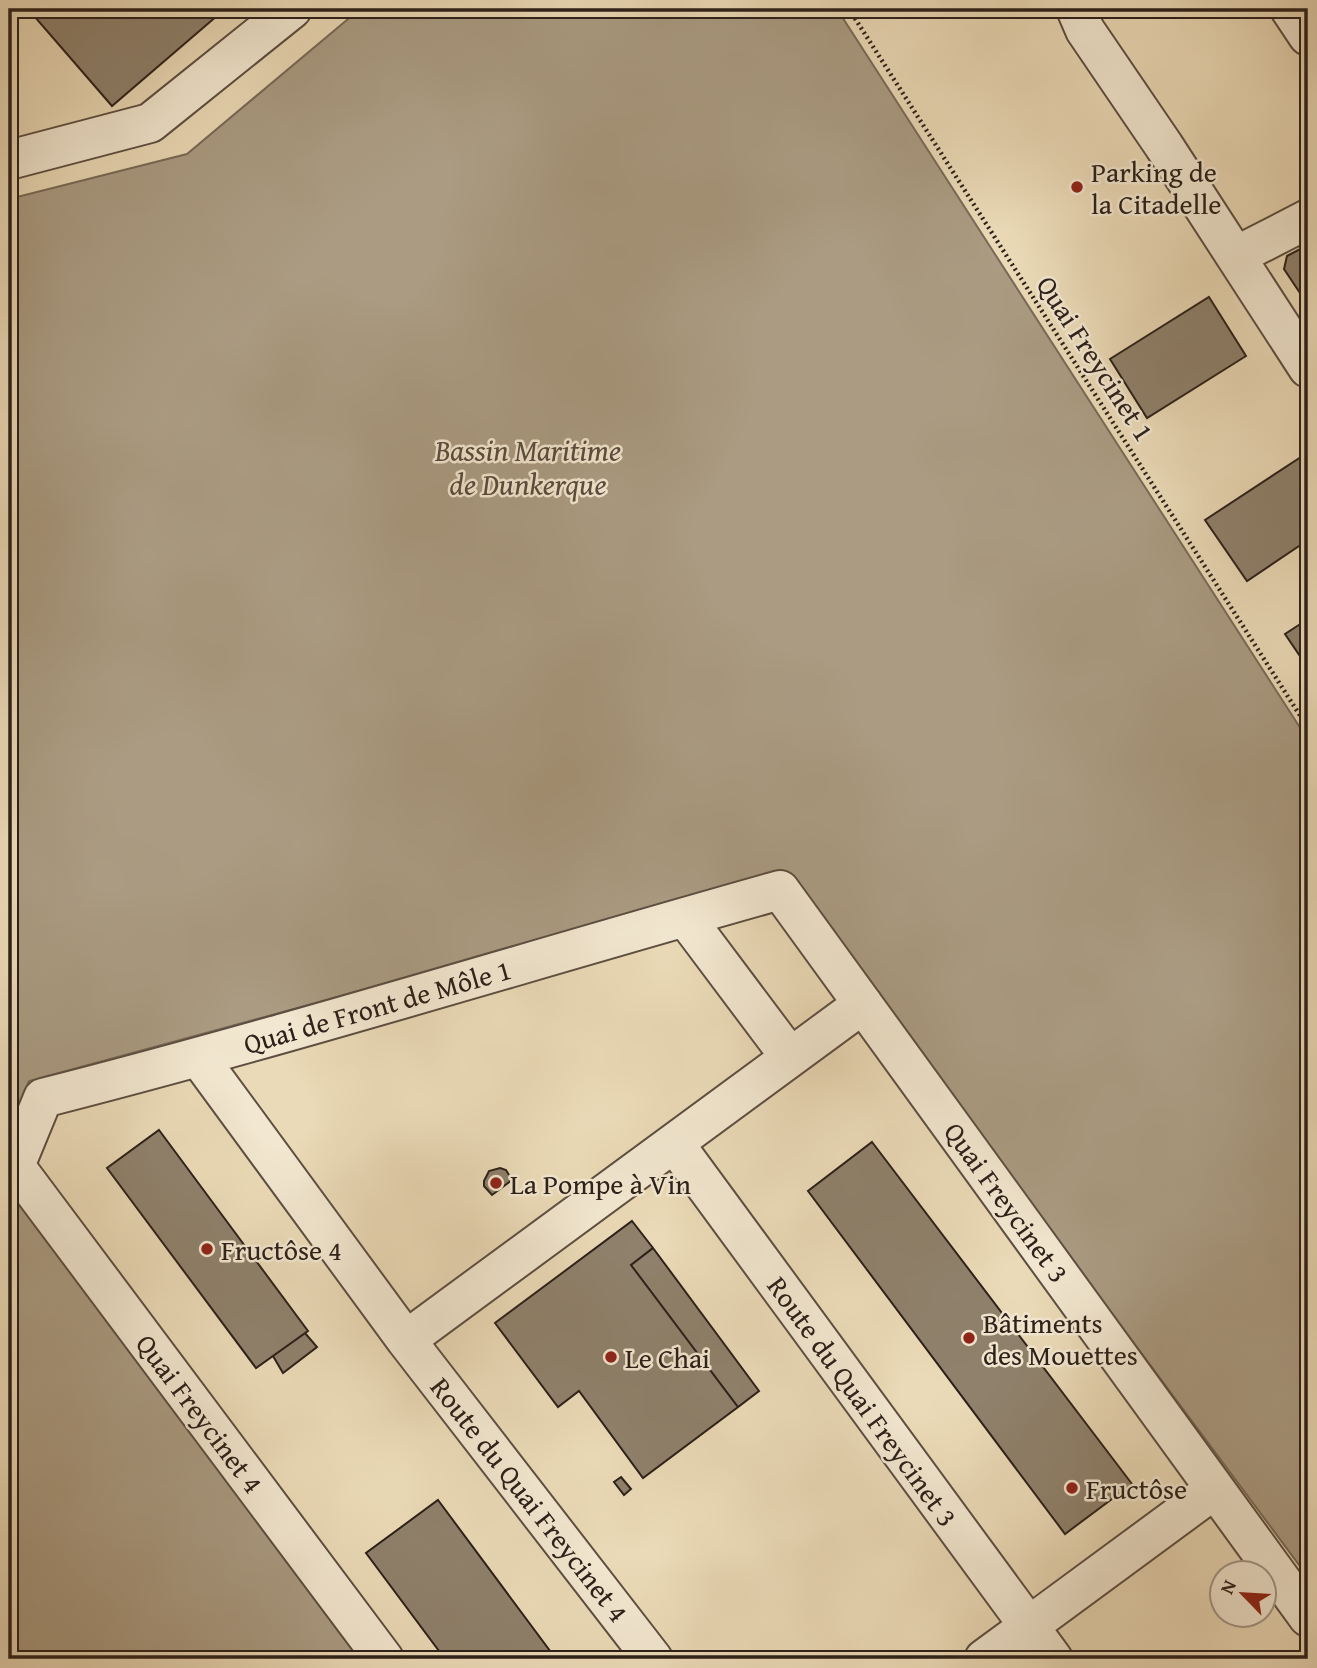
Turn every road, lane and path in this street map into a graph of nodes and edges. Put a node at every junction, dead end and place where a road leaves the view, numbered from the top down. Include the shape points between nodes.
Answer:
1 (292, 9) edge
2 (849, 9) edge
3 (1290, 9) edge
4 (1074, 16) edge
5 (1308, 36) edge
6 (9, 160) edge
7 (1308, 219) edge
8 (1236, 256) junction
9 (1308, 368) edge
10 (1308, 728) edge
11 (780, 890) joint
12 (685, 917) junction
13 (863, 1004) junction
14 (199, 1058) junction
15 (790, 1058) junction
16 (674, 1143) junction
17 (15, 1166) joint
18 (406, 1340) junction
19 (1215, 1489) junction
20 (1308, 1617) edge
21 (1029, 1626) junction
22 (384, 1659) edge
23 (653, 1659) edge
24 (984, 1659) edge
25 (1053, 1659) edge

1 - 6 street via 150,123
2 - 10 path, Quai Freycinet 1
3 - 5 street
4 - 8 street
7 - 8 street
8 - 9 street
11 - 12 street, Quai de Front de Môle 1
11 - 13 street, Quai Freycinet 3
12 - 14 street, Quai de Front de Môle 1
12 - 15 street
13 - 15 street
13 - 19 street, Quai Freycinet 3
14 - 17 street, Quai de Front de Môle 1 via 43,1098
14 - 18 street, Route du Quai Freycinet 4
15 - 16 street
16 - 18 street
16 - 21 street, Route du Quai Freycinet 3
17 - 22 street, Quai Freycinet 4
18 - 23 street, Route du Quai Freycinet 4
19 - 20 street, Quai Freycinet 3
19 - 21 street
21 - 24 street
21 - 25 street, Route du Quai Freycinet 3

